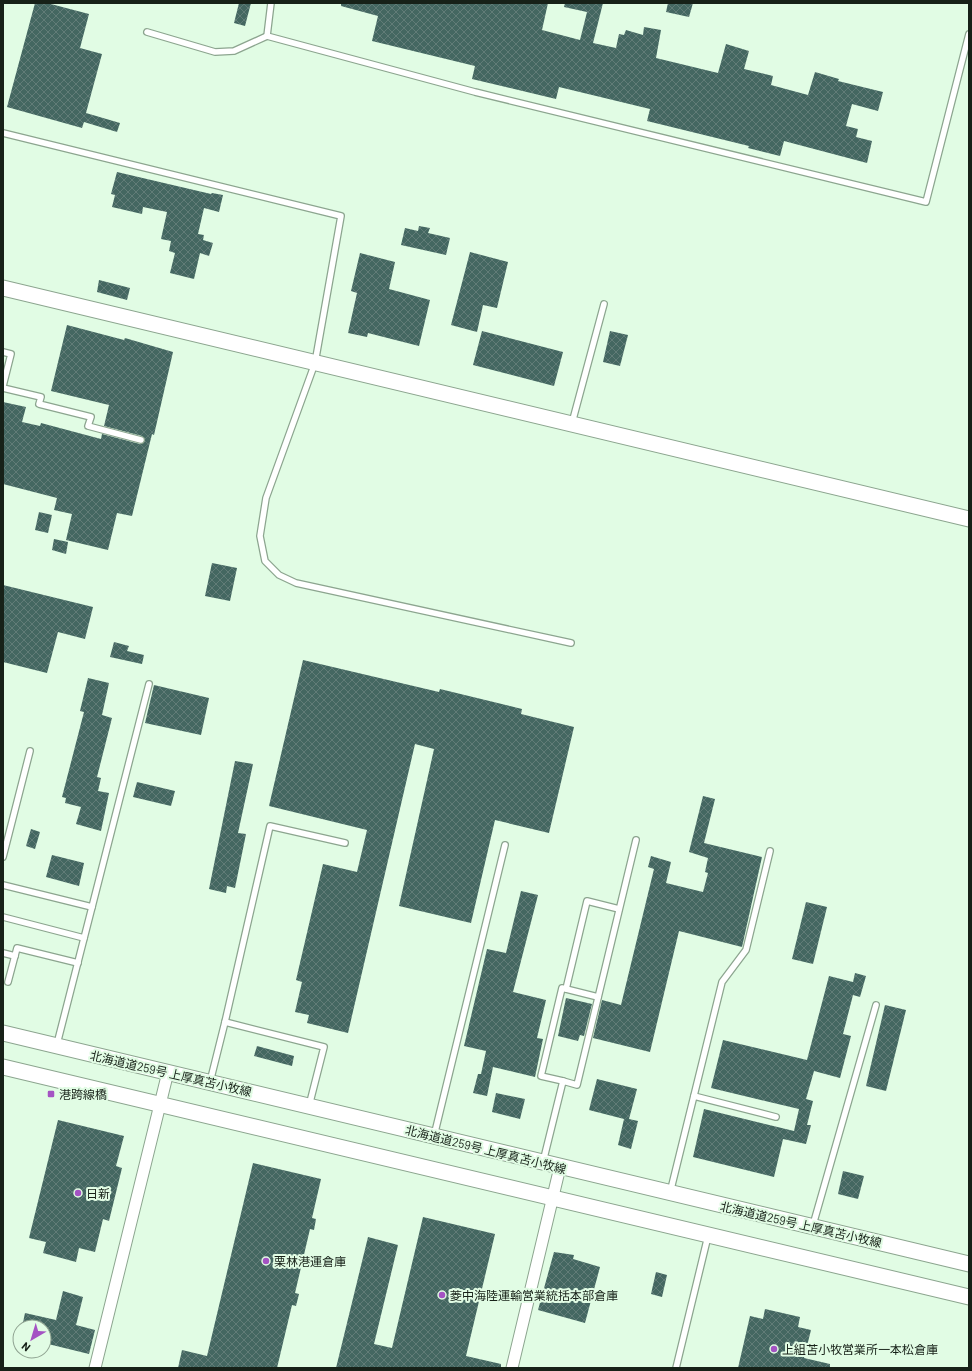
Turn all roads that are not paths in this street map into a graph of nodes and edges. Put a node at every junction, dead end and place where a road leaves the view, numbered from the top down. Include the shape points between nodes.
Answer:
1 (271, 3) edge
2 (147, 32) dead end
3 (969, 34) edge
4 (266, 36) junction
5 (3, 133) edge
6 (3, 288) edge
7 (604, 304) dead end
8 (3, 352) edge
9 (315, 363) junction
10 (3, 387) edge
11 (572, 424) junction
12 (141, 440) dead end
13 (969, 519) edge
14 (571, 643) dead end
15 (149, 684) dead end
16 (30, 750) dead end
17 (636, 840) dead end
18 (345, 843) dead end
19 (505, 845) dead end
20 (770, 850) dead end
21 (3, 857) edge
22 (3, 885) edge
23 (92, 908) junction
24 (619, 909) junction
25 (3, 917) edge
26 (84, 938) junction
27 (3, 952) edge
28 (15, 956) junction
29 (78, 963) junction
30 (8, 982) dead end
31 (566, 989) junction
32 (598, 997) junction
33 (876, 1005) dead end
34 (225, 1022) junction
35 (3, 1033) edge
36 (57, 1046) junction
37 (3, 1067) edge
38 (168, 1072) junction
39 (563, 1081) junction
40 (210, 1082) junction
41 (694, 1096) junction
42 (160, 1104) junction
43 (309, 1106) junction
44 (776, 1117) dead end
45 (434, 1136) junction
46 (543, 1162) junction
47 (560, 1167) junction
48 (670, 1193) junction
49 (552, 1197) junction
50 (812, 1227) junction
51 (708, 1236) junction
52 (969, 1264) edge
53 (969, 1297) edge
54 (95, 1368) edge
55 (512, 1368) edge
56 (676, 1368) edge

1 - 4 lane
2 - 4 lane via 215,52 234,51
3 - 4 lane via 926,202 474,92
5 - 9 lane via 341,216
6 - 9 main road
7 - 11 lane
8 - 10 lane via 11,354
9 - 11 main road
9 - 14 lane via 266,498 260,536 265,561 279,575 296,583
10 - 12 lane via 41,397 39,404 91,417 88,426
11 - 13 main road
15 - 23 lane
16 - 21 lane
17 - 24 lane
18 - 34 lane via 270,826
19 - 45 lane
20 - 41 lane via 746,950 722,982
22 - 23 lane
23 - 26 lane
24 - 31 lane via 587,901
24 - 32 lane
25 - 26 lane
26 - 29 lane
27 - 28 lane
28 - 29 lane via 17,948
28 - 30 lane
29 - 36 lane
31 - 32 lane
31 - 39 lane via 562,988 541,1076
32 - 39 lane via 577,1085
33 - 50 lane
34 - 40 lane
34 - 43 lane via 324,1047
35 - 36 main road, 北海道道259号 上厚真苫小牧線
36 - 38 main road, 北海道道259号 上厚真苫小牧線
37 - 42 main road
38 - 40 main road, 北海道道259号 上厚真苫小牧線
38 - 42 street
39 - 46 lane
40 - 43 main road, 北海道道259号 上厚真苫小牧線
41 - 44 lane
41 - 48 lane
42 - 49 main road
42 - 54 street
43 - 45 main road, 北海道道259号 上厚真苫小牧線
45 - 46 main road, 北海道道259号 上厚真苫小牧線
46 - 47 main road, 北海道道259号 上厚真苫小牧線
47 - 48 main road, 北海道道259号 上厚真苫小牧線
47 - 49 street
48 - 50 main road, 北海道道259号 上厚真苫小牧線
49 - 51 main road
49 - 55 street
50 - 52 main road, 北海道道259号 上厚真苫小牧線
51 - 53 main road
51 - 56 lane

